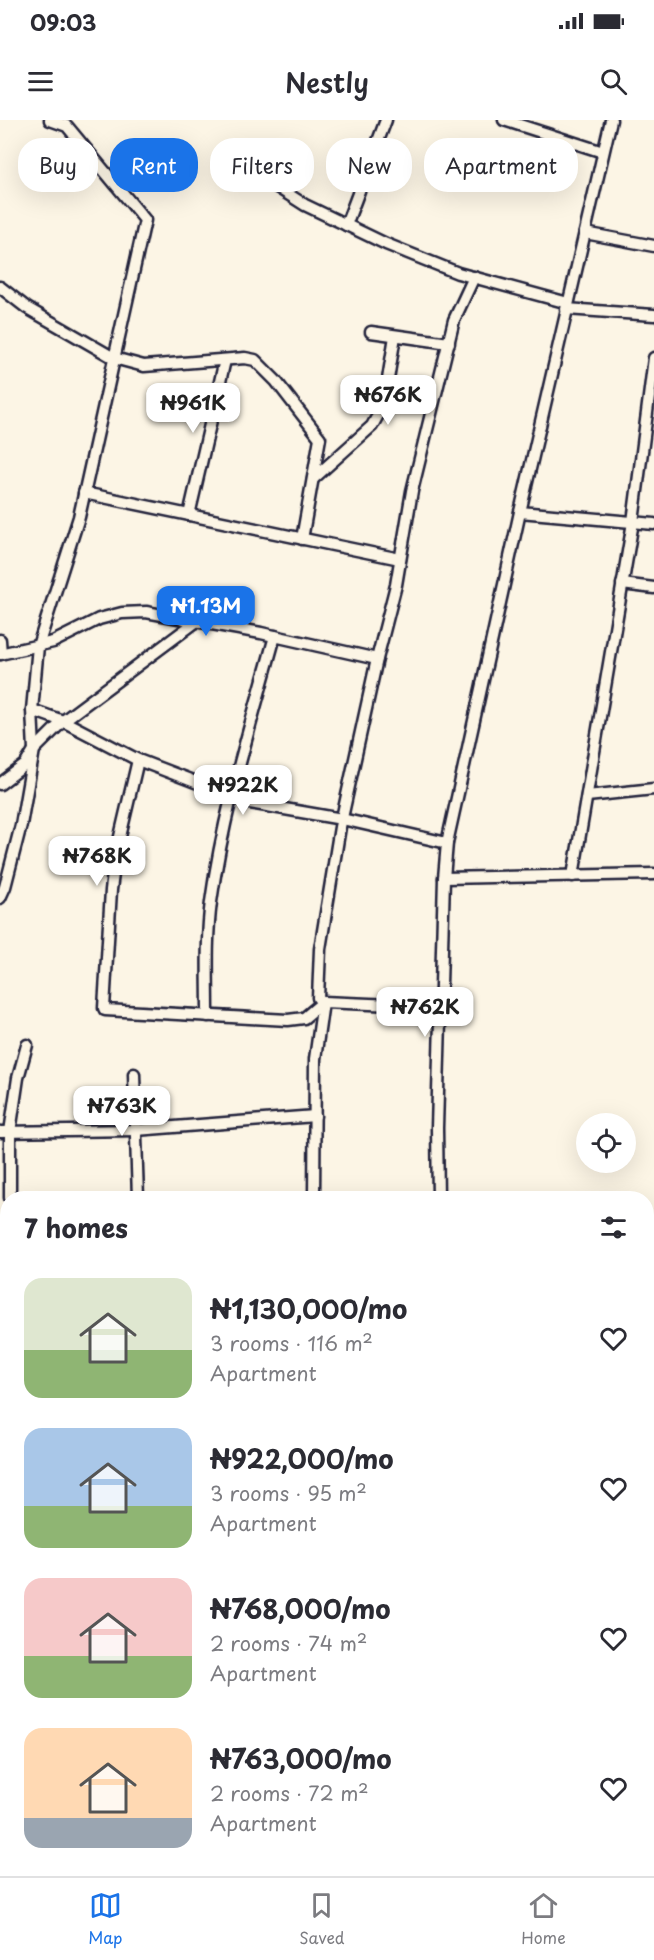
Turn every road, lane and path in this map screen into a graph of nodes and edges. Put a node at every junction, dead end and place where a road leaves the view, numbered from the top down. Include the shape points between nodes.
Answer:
1 (386, 120) edge
2 (504, 120) edge
3 (611, 120) edge
4 (55, 121) edge
5 (603, 152) junction
6 (285, 192) edge
7 (346, 225) junction
8 (585, 233) junction
9 (654, 246) edge
10 (474, 277) junction
11 (0, 287) edge
12 (567, 306) junction
13 (654, 315) edge
14 (371, 332) dead end
15 (395, 336) junction
16 (449, 343) junction
17 (114, 358) junction
18 (654, 358) edge
19 (225, 360) junction
20 (653, 374) edge
21 (648, 445) edge
22 (313, 479) junction
23 (84, 493) junction
24 (520, 512) junction
25 (189, 515) junction
26 (633, 522) junction
27 (654, 524) edge
28 (302, 539) junction
29 (400, 559) junction
30 (622, 584) junction
31 (654, 588) edge
32 (197, 621) junction
33 (275, 636) junction
34 (0, 640) edge
35 (38, 646) junction
36 (1, 654) edge
37 (377, 659) junction
38 (32, 710) junction
39 (63, 721) junction
40 (34, 750) junction
41 (138, 760) junction
42 (0, 784) edge
43 (654, 789) edge
44 (587, 796) junction
45 (232, 797) junction
46 (342, 819) junction
47 (447, 843) junction
48 (654, 874) edge
49 (573, 876) junction
50 (444, 879) junction
51 (0, 898) edge
52 (323, 1002) junction
53 (440, 1006) junction
54 (208, 1016) junction
55 (27, 1045) dead end
56 (134, 1074) dead end
57 (315, 1116) junction
58 (136, 1130) junction
59 (5, 1132) edge
60 (9, 1191) edge
61 (138, 1191) edge
62 (314, 1191) edge
63 (438, 1191) edge

1 - 7 street
2 - 5 street
3 - 5 street
4 - 17 street via 67,126 145,220
5 - 8 street
6 - 7 street
7 - 10 street
8 - 9 street
8 - 12 street
10 - 12 street
10 - 16 street via 454,320
11 - 17 street via 27,308
12 - 13 street
12 - 24 street
14 - 15 street
15 - 16 street
15 - 22 street via 384,404 372,426
16 - 29 street via 411,491
17 - 19 street via 144,366
17 - 23 street
18 - 20 street
19 - 22 street via 255,360 320,438
19 - 25 street
20 - 21 street
21 - 26 street
22 - 28 street
23 - 25 street
23 - 35 street
24 - 26 street
24 - 47 street
25 - 28 street
26 - 27 street
26 - 30 street
28 - 29 street
29 - 37 street
30 - 31 street
30 - 44 street
32 - 33 street
32 - 35 street via 146,612 122,613
32 - 39 street
33 - 37 street
33 - 45 street
34 - 36 street
35 - 36 street
35 - 38 street
37 - 46 street
38 - 39 street
38 - 40 street
39 - 40 street
39 - 41 street
40 - 42 street via 25,765
40 - 51 street via 21,825
41 - 45 street
41 - 54 street via 111,890 104,1008
43 - 44 street
44 - 49 street
45 - 46 street
45 - 54 street via 211,905
46 - 47 street
46 - 52 street via 320,949 318,998
47 - 50 street
48 - 49 street
49 - 50 street
50 - 53 street
52 - 53 street
52 - 54 street via 304,1018 288,1020
52 - 57 street via 315,1059
53 - 63 street
55 - 59 street
56 - 58 street
57 - 58 street
57 - 62 street
58 - 59 street
58 - 61 street
59 - 60 street

